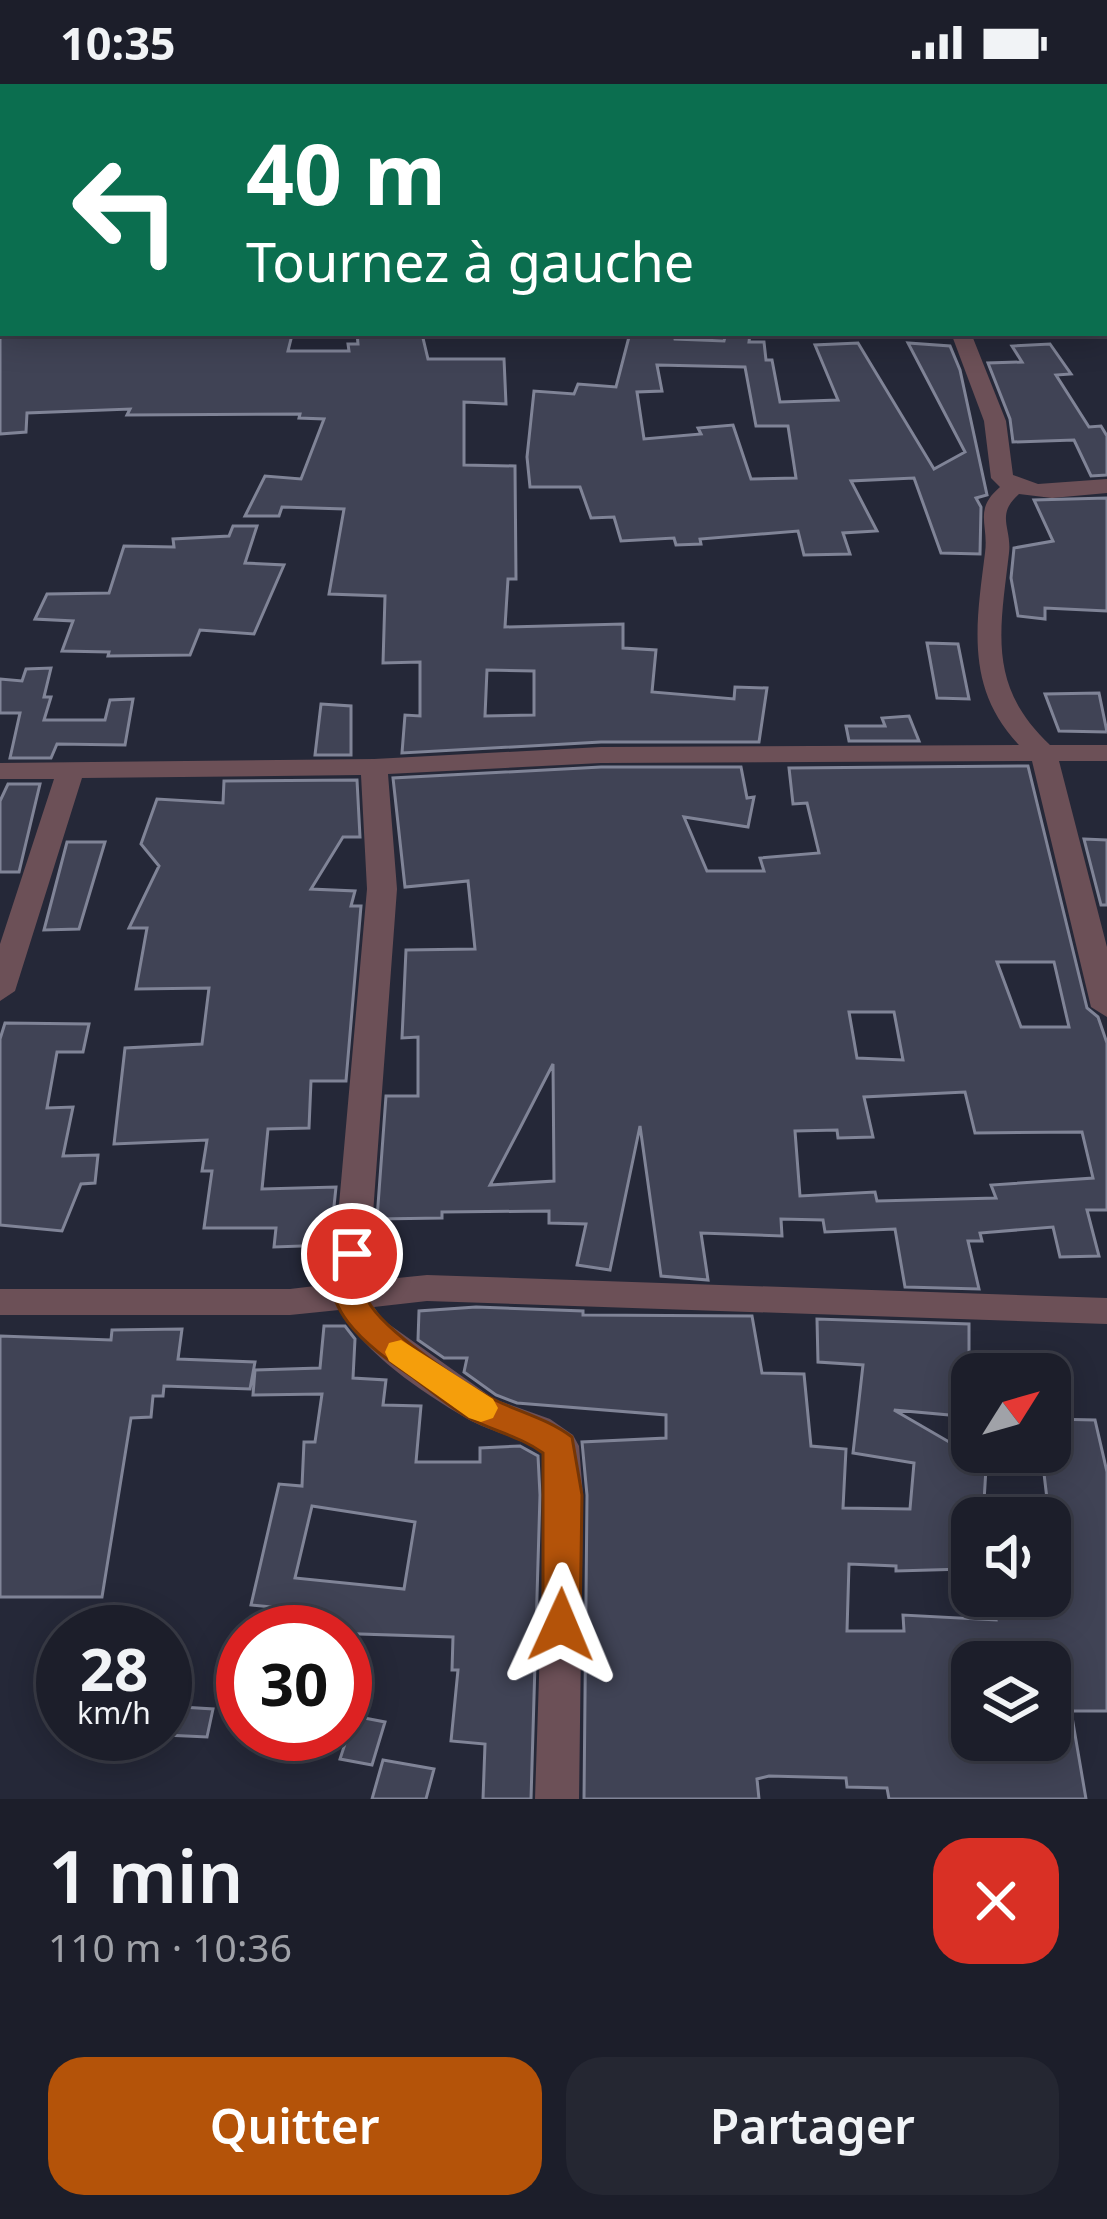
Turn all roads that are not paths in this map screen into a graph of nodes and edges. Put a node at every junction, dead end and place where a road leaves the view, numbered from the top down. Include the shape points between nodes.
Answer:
1 (962, 336) edge
2 (1107, 486) edge
3 (1013, 487) junction
4 (1107, 752) edge
5 (1044, 754) junction
6 (374, 767) junction
7 (71, 769) junction
8 (0, 771) edge
9 (0, 991) edge
10 (1107, 1005) edge
11 (349, 1297) junction
12 (0, 1302) edge
13 (1107, 1311) edge
14 (557, 1799) edge

1 - 3 street via 995,421 1002,478
2 - 3 street
3 - 5 street via 991,522 1000,555 986,664 1022,736
4 - 5 street
5 - 6 street via 506,756
5 - 10 street
6 - 7 street
6 - 11 street via 382,889
7 - 8 street
7 - 9 street
11 - 12 street
11 - 13 street via 427,1288
11 - 14 street via 370,1330 424,1369 560,1447

